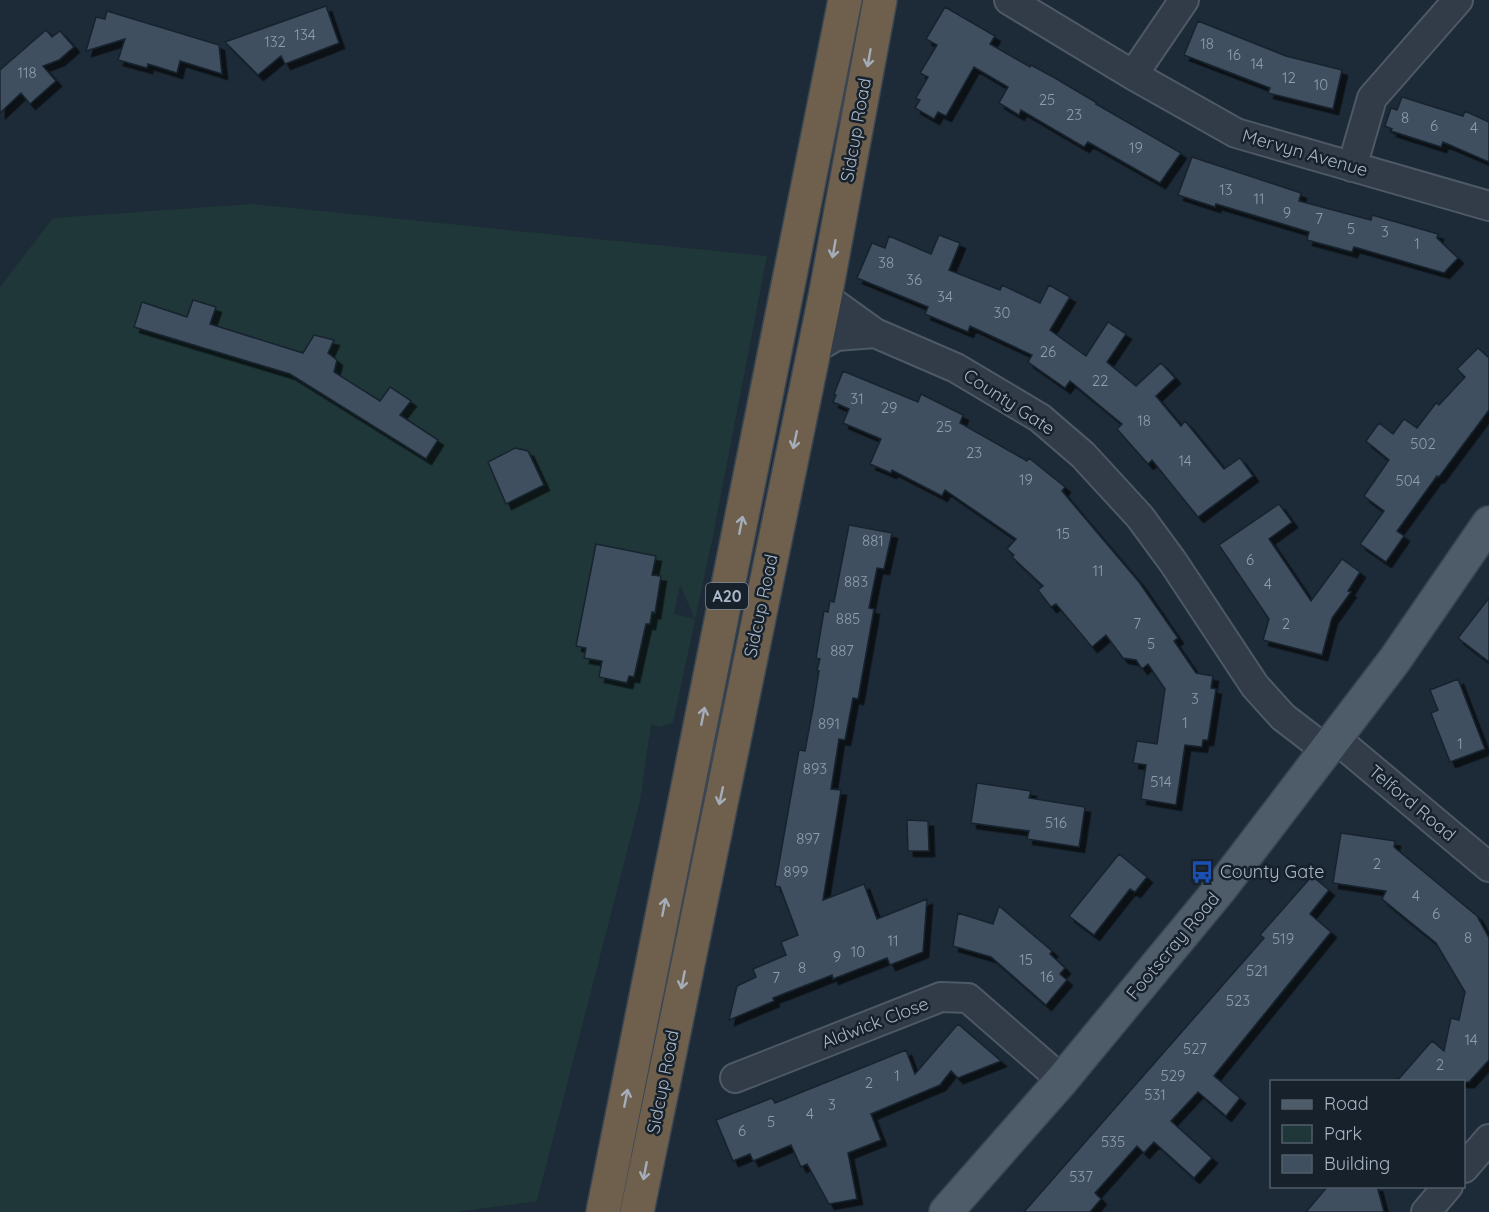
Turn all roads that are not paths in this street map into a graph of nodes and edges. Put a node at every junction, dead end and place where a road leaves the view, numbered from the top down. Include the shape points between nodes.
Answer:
1 (846, 0) edge
2 (880, 0) edge
3 (1009, 0) edge
4 (1184, 0) edge
5 (1458, 0) edge
6 (1133, 75) junction
7 (1352, 167) junction
8 (1489, 206) edge
9 (825, 297) junction
10 (875, 333) junction
11 (814, 349) junction
12 (1488, 527) edge
13 (1330, 744) junction
14 (1489, 867) edge
15 (735, 1078) dead end
16 (1062, 1080) junction
17 (1489, 1138) edge
18 (1465, 1167) edge
19 (1446, 1188) edge
20 (603, 1212) edge
21 (637, 1212) edge
22 (946, 1212) edge
23 (1426, 1212) edge

20 -> 1 highway, Sidcup Road / A20
2 -> 9 highway, Sidcup Road / A20
3 - 6 street, Mervyn Avenue
4 - 6 street
5 - 7 street via 1372,98
6 - 7 street, Mervyn Avenue via 1236,133
7 - 8 street, Mervyn Avenue
9 - 10 street, County Gate
9 - 11 highway, Sidcup Road / A20
10 - 11 street, County Gate via 836,336
10 - 13 street, County Gate via 987,386 1040,418 1083,454 1173,562 1256,686 1283,717
11 -> 21 highway, Sidcup Road / A20
12 - 13 main road, Footscray Road
13 - 14 street, Telford Road
13 - 16 main road, Footscray Road via 1220,889
15 - 16 street, Aldwick Close via 941,997 968,998
16 - 22 main road, Footscray Road
17 - 18 street
19 - 23 street

